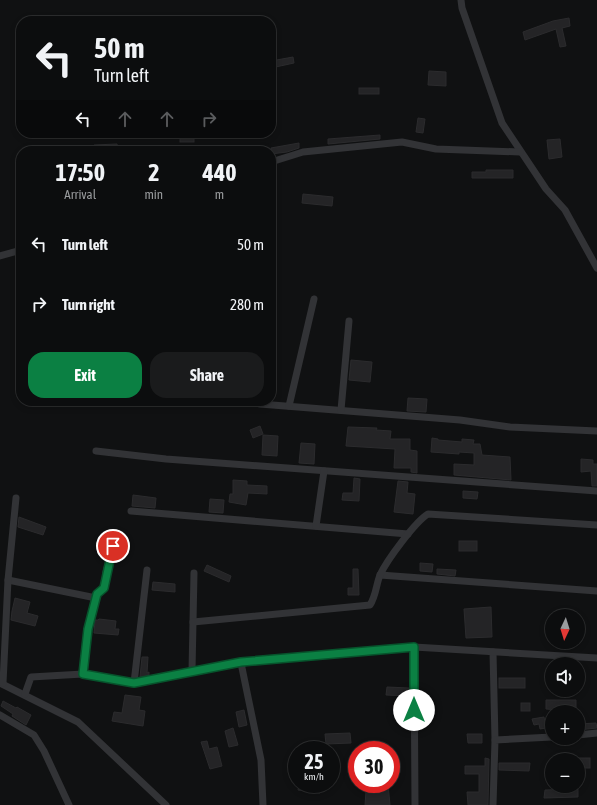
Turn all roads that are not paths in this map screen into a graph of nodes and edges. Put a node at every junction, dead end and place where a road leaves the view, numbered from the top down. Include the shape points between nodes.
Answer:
1 (461, 0) edge
2 (520, 152) junction
3 (276, 160) edge
4 (16, 251) edge
5 (0, 256) edge
6 (597, 266) edge
7 (314, 299) dead end
8 (349, 321) dead end
9 (276, 405) edge
10 (289, 406) junction
11 (341, 410) junction
12 (597, 431) edge
13 (96, 451) dead end
14 (324, 471) junction
15 (597, 491) edge
16 (16, 498) dead end
17 (131, 511) dead end
18 (597, 525) edge
19 (316, 526) junction
20 (116, 534) dead end
21 (408, 534) junction
22 (147, 570) dead end
23 (194, 573) dead end
24 (380, 575) junction
25 (8, 580) junction
26 (597, 591) edge
27 (96, 598) junction
28 (193, 622) junction
29 (414, 647) junction
30 (493, 652) junction
31 (597, 658) edge
32 (241, 662) junction
33 (192, 670) junction
34 (83, 674) junction
35 (2, 683) edge
36 (134, 683) junction
37 (25, 694) junction
38 (0, 715) edge
39 (597, 733) edge
40 (585, 734) edge
41 (545, 737) edge
42 (495, 740) junction
43 (69, 805) edge
44 (166, 805) edge
45 (263, 805) edge
46 (415, 805) edge
47 (493, 805) edge

1 - 2 street via 502,123
2 - 3 street via 436,149 402,142 303,152
2 - 6 street via 546,189 565,210
4 - 5 street
7 - 10 street
8 - 11 street
9 - 10 street
10 - 11 street
11 - 12 street via 510,427
13 - 14 street
14 - 15 street
14 - 19 street
16 - 25 street
17 - 19 street
18 - 21 street via 428,514
19 - 21 street
20 - 27 street via 104,588
21 - 24 street
22 - 36 street
23 - 28 street
24 - 26 street
24 - 28 street via 370,605
25 - 27 street
25 - 35 street
27 - 34 street via 88,629
28 - 33 street
29 - 30 street
29 - 32 street
29 - 46 street
30 - 31 street
30 - 42 street
32 - 33 street
32 - 45 street via 261,760
33 - 36 street
34 - 36 street
34 - 37 street via 31,677
35 - 37 street
37 - 44 street via 78,722
38 - 43 street via 34,735
39 - 40 street
41 - 42 street
42 - 47 street

